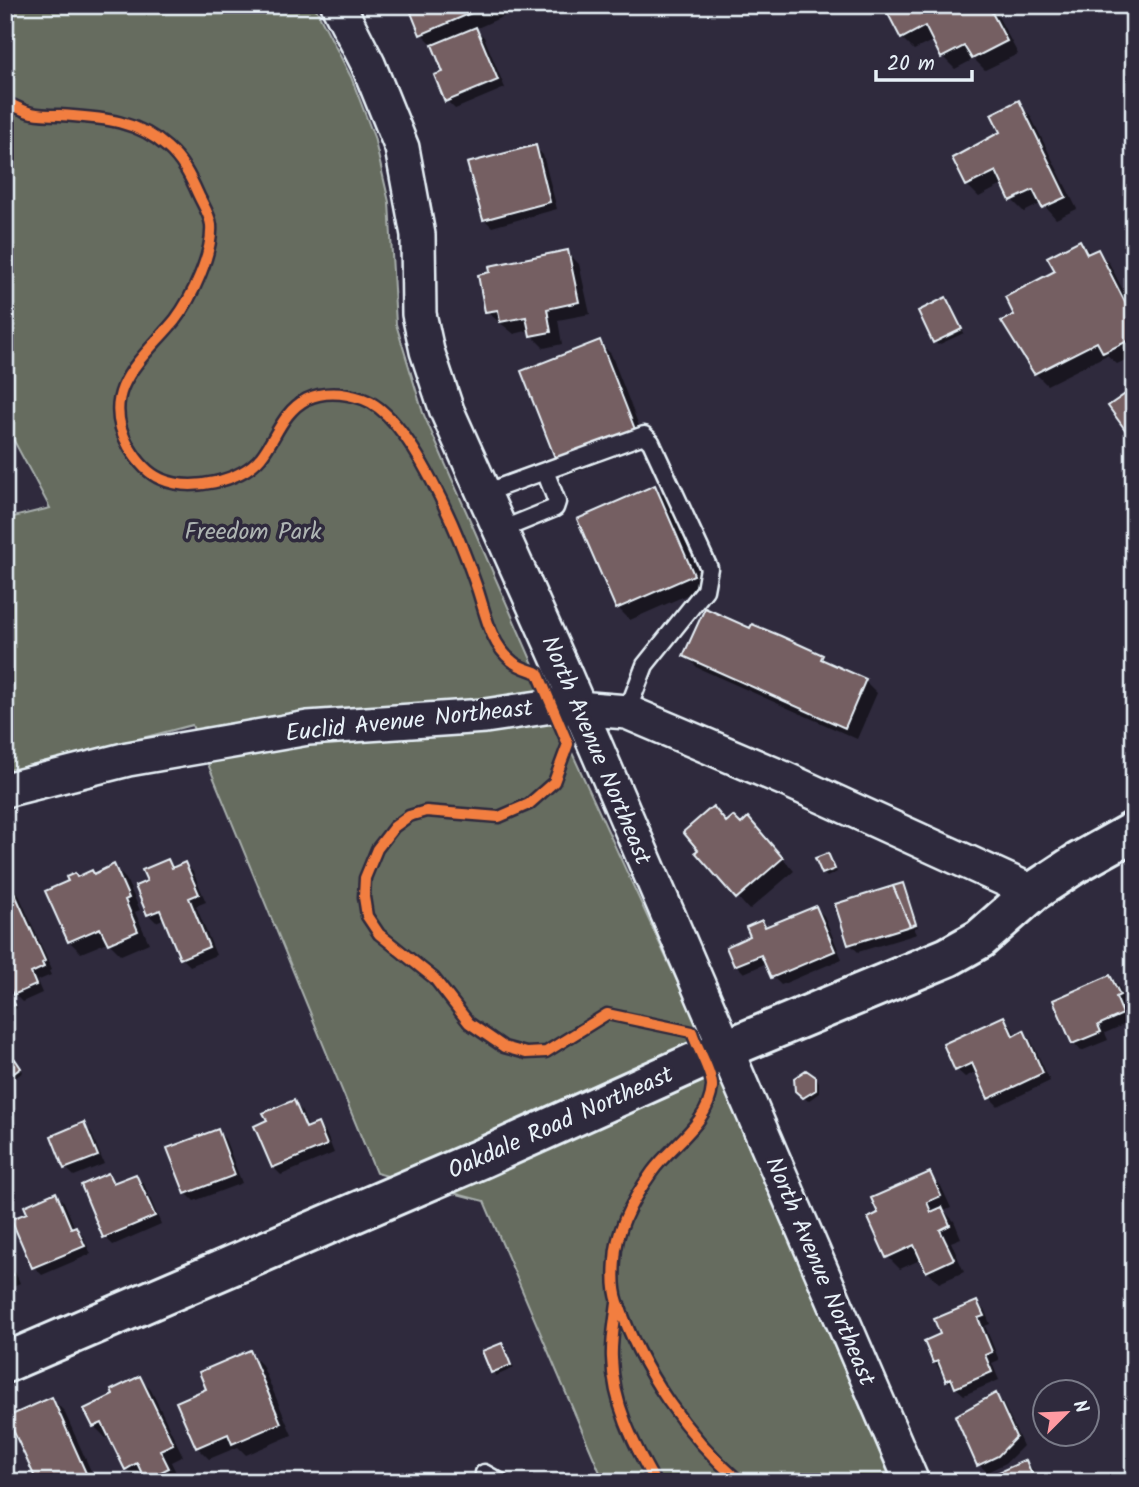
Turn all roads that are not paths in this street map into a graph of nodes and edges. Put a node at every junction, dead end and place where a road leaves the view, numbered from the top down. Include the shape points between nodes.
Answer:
1 (338, 5) edge
2 (545, 471) junction
3 (484, 493) junction
4 (501, 530) junction
5 (579, 707) junction
6 (627, 712) junction
7 (5, 790) edge
8 (1134, 831) edge
9 (1032, 891) junction
10 (724, 1050) junction
11 (5, 1363) edge
12 (484, 1473) dead end
13 (500, 1482) edge
14 (912, 1482) edge

1 - 3 street, North Avenue Northeast via 402,148 418,235 419,314 427,351 447,411
2 - 3 lane
2 - 4 lane via 555,508
2 - 6 lane via 644,435 709,568 705,590 645,665
3 - 4 street, North Avenue Northeast
4 - 5 street, North Avenue Northeast
5 - 6 street, Euclid Avenue Northeast
5 - 7 street, Euclid Avenue Northeast via 308,728 128,759
5 - 10 street, North Avenue Northeast
6 - 9 street, Euclid Avenue Northeast
8 - 9 street, Oakdale Road Northeast
9 - 10 street, Oakdale Road Northeast via 980,939 948,957
10 - 11 street, Oakdale Road Northeast
10 - 14 street, North Avenue Northeast
12 - 13 lane

